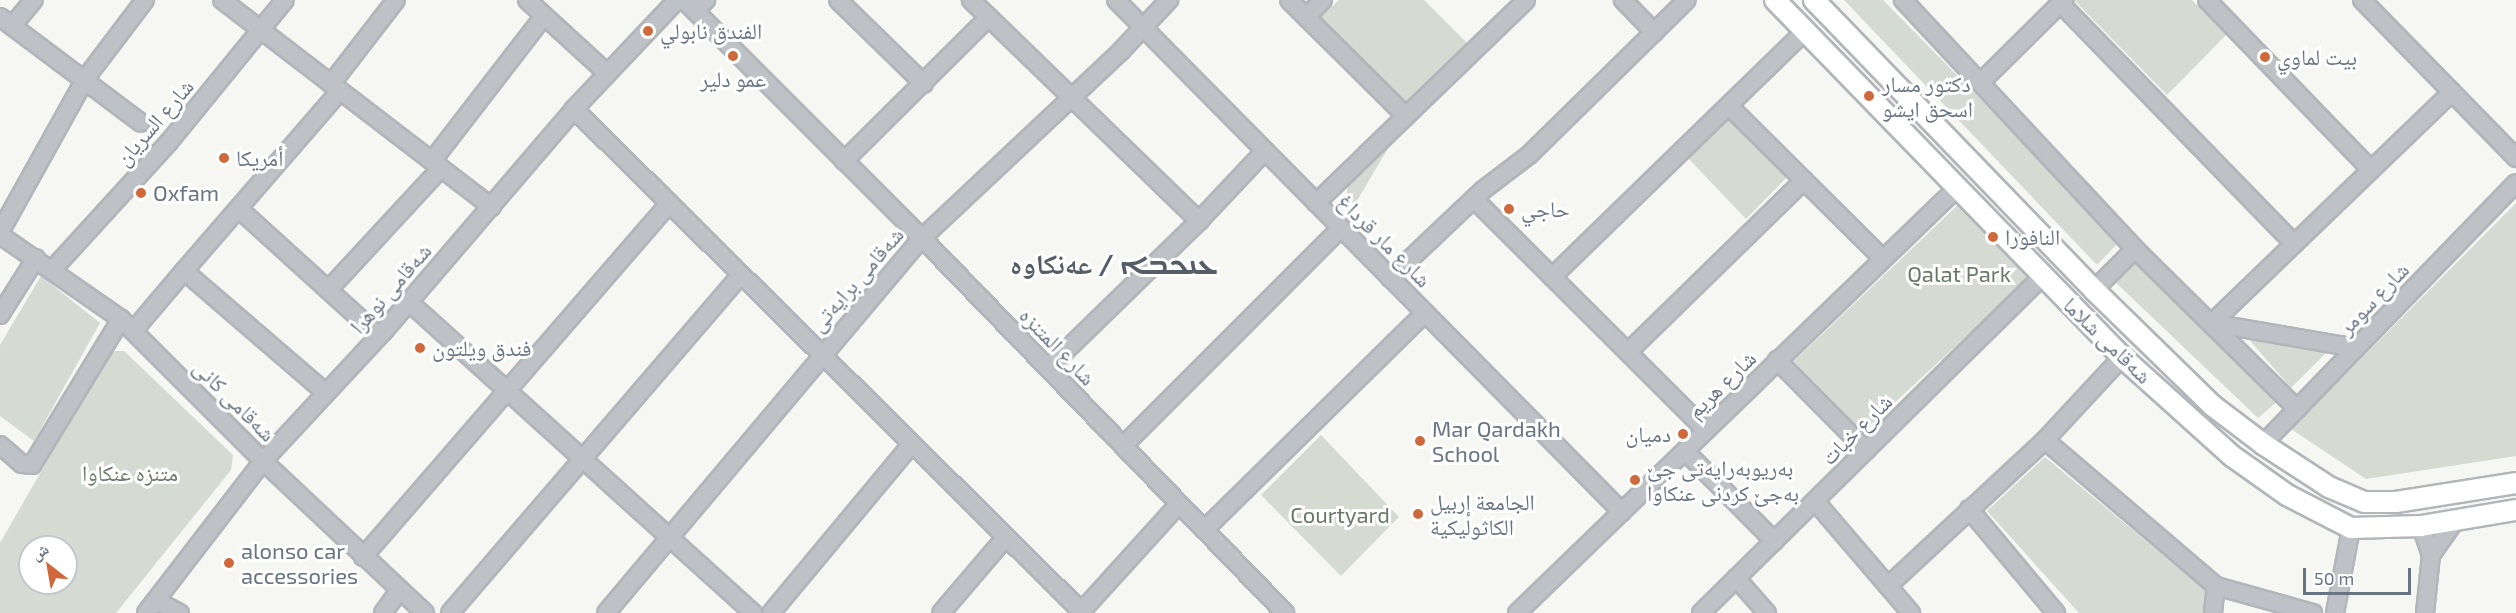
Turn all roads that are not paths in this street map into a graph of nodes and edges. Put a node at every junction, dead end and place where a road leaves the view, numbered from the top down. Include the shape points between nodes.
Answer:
1 (34, 0) edge
2 (146, 0) edge
3 (222, 0) edge
4 (285, 0) edge
5 (396, 0) edge
6 (528, 0) edge
7 (676, 0) edge
8 (838, 0) edge
9 (971, 0) edge
10 (1116, 0) edge
11 (1169, 0) edge
12 (1288, 0) edge
13 (1323, 0) edge
14 (1526, 0) edge
15 (1623, 0) edge
16 (1687, 0) edge
17 (1775, 0) edge
18 (1814, 0) edge
19 (2206, 0) edge
20 (2362, 0) edge
21 (1906, 1) edge
22 (2062, 2) edge
23 (695, 4) edge
24 (544, 16) junction
25 (989, 17) junction
26 (1306, 17) junction
27 (6, 22) edge
28 (1143, 27) junction
29 (260, 29) junction
30 (1805, 31) junction
31 (1654, 32) junction
32 (607, 73) junction
33 (85, 80) junction
34 (1981, 82) junction
35 (924, 84) junction
36 (336, 87) junction
37 (2452, 92) junction
38 (1072, 98) junction
39 (1913, 103) junction
40 (1729, 106) junction
41 (574, 109) junction
42 (1406, 116) junction
43 (1893, 122) junction
44 (141, 123) dead end
45 (1265, 151) junction
46 (2516, 158) edge
47 (844, 161) junction
48 (436, 165) junction
49 (2371, 170) junction
50 (1804, 180) junction
51 (2516, 183) edge
52 (1958, 188) junction
53 (1474, 199) junction
54 (1316, 203) junction
55 (669, 204) junction
56 (492, 207) junction
57 (238, 209) junction
58 (1199, 221) junction
59 (1341, 228) junction
60 (0, 234) edge
61 (922, 238) junction
62 (2294, 244) junction
63 (2135, 249) junction
64 (36, 258) junction
65 (1883, 259) junction
66 (53, 269) junction
67 (184, 271) junction
68 (741, 275) junction
69 (2043, 276) junction
70 (1552, 277) junction
71 (1390, 278) junction
72 (330, 288) junction
73 (2094, 290) junction
74 (408, 302) junction
75 (1425, 313) junction
76 (0, 315) edge
77 (2212, 323) junction
78 (127, 325) junction
79 (379, 336) junction
80 (2356, 348) junction
81 (1628, 352) junction
82 (821, 353) junction
83 (2122, 357) junction
84 (1778, 360) junction
85 (1048, 368) junction
86 (505, 390) junction
87 (326, 393) junction
88 (2297, 409) junction
89 (1706, 430) junction
90 (2045, 440) junction
91 (912, 444) junction
92 (2263, 444) junction
93 (0, 445) edge
94 (1123, 446) junction
95 (1866, 450) junction
96 (1685, 451) junction
97 (582, 460) junction
98 (264, 461) junction
99 (2516, 483) edge
100 (1815, 501) junction
101 (1179, 504) junction
102 (1969, 509) junction
103 (2516, 510) edge
104 (1622, 512) junction
105 (2456, 521) junction
106 (2421, 526) junction
107 (2350, 528) junction
108 (1204, 530) junction
109 (669, 537) junction
110 (1006, 537) junction
111 (1774, 541) junction
112 (2431, 555) junction
113 (363, 557) junction
114 (1736, 578) junction
115 (1888, 586) junction
116 (2216, 586) junction
117 (400, 590) junction
118 (152, 607) edge
119 (1081, 612) edge
120 (180, 613) edge
121 (383, 613) edge
122 (425, 613) edge
123 (450, 613) edge
124 (606, 613) edge
125 (753, 613) edge
126 (771, 613) edge
127 (941, 613) edge
128 (1285, 613) edge
129 (1517, 613) edge
130 (1701, 613) edge
131 (1767, 613) edge
132 (1911, 613) edge
133 (2056, 613) edge
134 (2213, 613) edge
135 (2313, 613) edge
136 (2335, 613) edge
137 (2425, 613) edge

1 - 27 street
2 - 33 street
3 - 29 street
4 - 29 street, شارع السريان
5 - 36 street
6 - 24 street
7 - 32 street, شەقامی نوهرا
8 - 35 street
9 - 25 street
10 - 28 street, شارع مار قرداغ
11 - 28 street, شەقامی برایەتی
12 - 26 street
13 - 26 street
14 - 42 street
15 - 31 street
16 - 31 street
17 - 30 main road, شەقامی شلاما
18 - 39 main road, شەقامی شلاما
19 - 49 street
20 - 37 street
21 - 34 street
22 - 34 street
22 - 62 street
23 - 47 street, شارع المتنزه
24 - 32 street
24 - 48 street
25 - 35 street
25 - 38 street
26 - 42 street
27 - 33 street
28 - 38 street, شەقامی برایەتی
28 - 45 street, شارع مار قرداغ
29 - 36 street
29 - 66 street, شارع السريان via 168,142
30 - 40 street
30 - 43 main road, شەقامی شلاما
31 - 53 street via 1529,155
32 - 41 street, شەقامی نوهرا
33 - 44 street
33 - 60 street
34 - 63 street
35 - 47 street
36 - 48 street
36 - 57 street
37 - 46 street
37 - 49 street
38 - 58 street
38 - 61 street, شەقامی برایەتی
39 - 43 main road
39 - 73 main road, شەقامی شلاما
40 - 50 street
40 - 70 street
41 - 55 street
41 - 56 street, شەقامی نوهرا
42 - 54 street
43 - 52 main road, شەقامی شلاما
45 - 54 street, شارع مار قرداغ
45 - 58 street
47 - 61 street, شارع المتنزه
48 - 56 street
48 - 72 street
49 - 62 street
50 - 65 street
50 - 81 street
51 - 80 street, شارع سومر
52 - 65 street, شارع هريم
52 - 69 main road, شەقامی شلاما
53 - 70 street
53 - 71 street
54 - 59 street, شارع مار قرداغ
55 - 68 street
55 - 86 street
56 - 74 street, شەقامی نوهرا
57 - 67 street
57 - 72 street
58 - 85 street
59 - 71 street, شارع مار قرداغ
59 - 94 street
60 - 64 street, شەقامی کانی
61 - 82 street, شەقامی برایەتی
61 - 85 street, شارع المتنزه
62 - 77 street
63 - 73 street
63 - 77 street
64 - 66 street, شەقامی کانی
64 - 76 street
65 - 84 street, شارع هريم
66 - 78 street, شەقامی کانی
67 - 78 street
67 - 87 street
68 - 82 street
68 - 97 street
69 - 83 main road, شەقامی شلاما
69 - 95 street, شارع خبات
70 - 81 street
71 - 75 street, شارع مار قرداغ
72 - 79 street
73 - 92 main road, شەقامی شلاما via 2213,406
74 - 79 street, شەقامی نوهرا
74 - 86 street
75 - 104 street, شارع مار قرداغ
75 - 108 street
77 - 80 street
77 - 88 street
78 - 93 street via 32,465 22,464
78 - 98 street, شەقامی کانی
79 - 87 street, شەقامی نوهرا
80 - 88 street, شارع سومر
81 - 89 street
82 - 91 street
82 - 109 street, شەقامی برایەتی
83 - 90 street
83 - 107 main road, شەقامی شلاما via 2232,456 2287,495
84 - 89 street, شارع هريم
84 - 95 street
85 - 94 street, شارع المتنزه
86 - 97 street
86 - 113 street
87 - 98 street, شەقامی نوهرا
88 - 92 street, شارع سومر
89 - 96 street, شارع هريم
90 - 102 street
90 - 116 street
91 - 110 street
91 - 126 street
92 - 99 main road, شەقامی شلاما via 2329,487 2364,502 2396,502
94 - 101 street, شارع المتنزه
95 - 100 street, شارع خبات
96 - 104 street, شارع هريم
96 - 111 street
97 - 109 street
97 - 123 street
98 - 113 street, شەقامی کانی
98 - 118 street, شەقامی نوهرا
100 - 111 street, شارع خبات
100 - 115 street
101 - 108 street, شارع المتنزه
101 - 119 street
102 - 115 street
102 - 133 street
103 - 105 main road, شەقامی شلاما
104 - 129 street, شارع هريم
105 - 106 main road, شەقامی شلاما
105 - 112 street
106 - 107 main road, شەقامی شلاما
106 - 112 street
107 - 136 street
108 - 128 street, شارع المتنزه
109 - 124 street, شەقامی برایەتی
109 - 125 street
110 - 119 street
110 - 127 street
111 - 114 street, شارع خبات
112 - 137 street
113 - 117 street, شەقامی کانی
114 - 130 street, شارع خبات
114 - 131 street
115 - 132 street
116 - 134 street
116 - 135 street
117 - 121 street
117 - 122 street, شەقامی کانی
118 - 120 street

